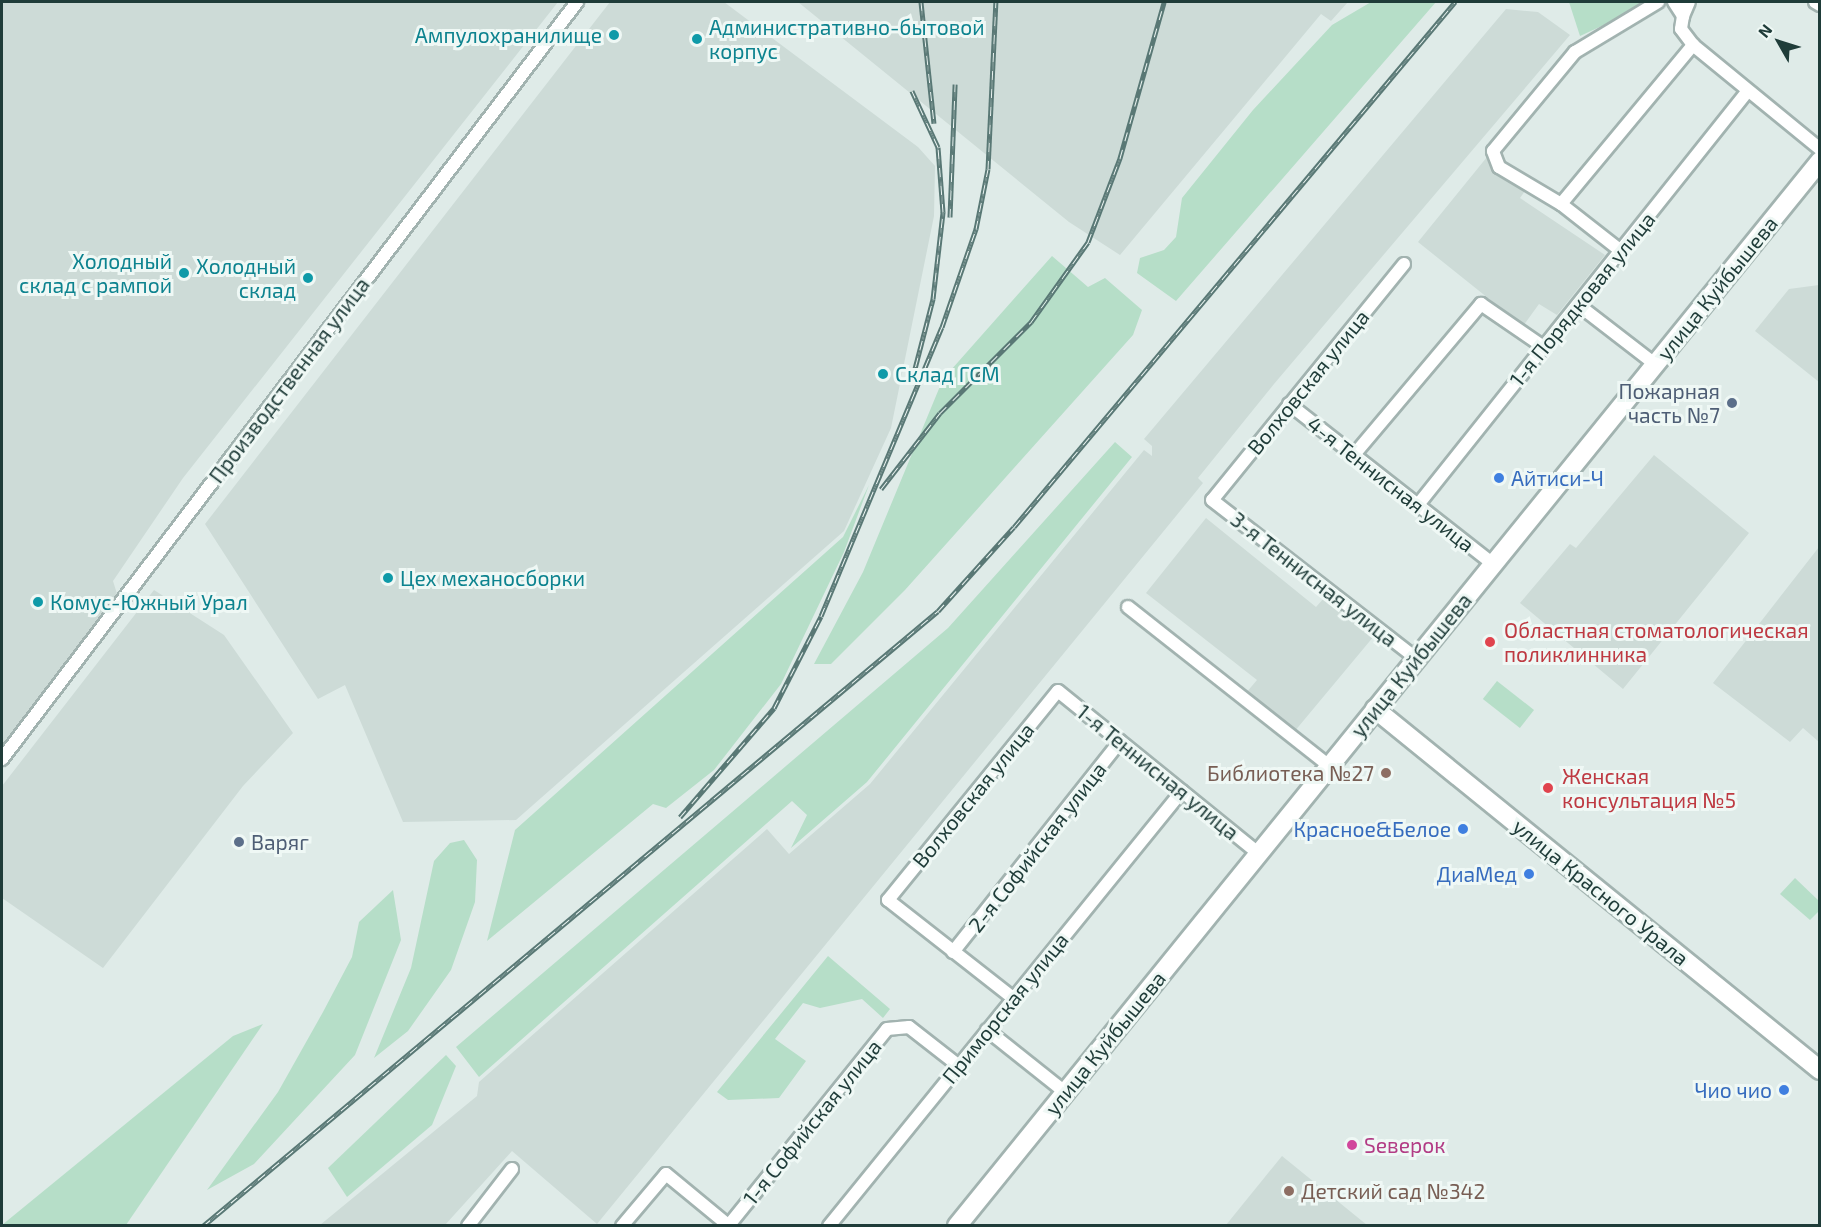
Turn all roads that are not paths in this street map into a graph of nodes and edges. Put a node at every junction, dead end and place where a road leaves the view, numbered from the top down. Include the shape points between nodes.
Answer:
1 (577, 2) edge
2 (1658, 2) edge
3 (1674, 2) edge
4 (1689, 2) edge
5 (1815, 2) edge
6 (1820, 5) edge
7 (1683, 16) junction
8 (1693, 45) junction
9 (1748, 92) junction
10 (1820, 148) edge
11 (1820, 161) edge
12 (1820, 176) edge
13 (1562, 204) junction
14 (1621, 251) junction
15 (1404, 264) dead end
16 (1581, 307) junction
17 (1542, 346) junction
18 (1659, 367) junction
19 (1289, 404) junction
20 (1353, 456) junction
21 (1212, 500) joint
22 (1417, 506) junction
23 (1496, 567) junction
24 (1128, 607) dead end
25 (1416, 658) junction
26 (1058, 690) joint
27 (1378, 711) junction
28 (1120, 741) junction
29 (2, 759) edge
30 (1329, 766) junction
31 (1182, 791) junction
32 (1262, 856) junction
33 (953, 952) junction
34 (1013, 998) junction
35 (987, 1030) junction
36 (959, 1066) junction
37 (1820, 1070) edge
38 (1068, 1095) junction
39 (512, 1169) dead end
40 (996, 1185) junction
41 (729, 1225) edge
42 (468, 1226) edge
43 (622, 1226) edge
44 (829, 1226) edge
45 (957, 1226) edge
46 (969, 1226) edge

1 - 29 street, Производственная улица
2 - 13 street via 1575,52 1493,151 1499,167
3 - 7 street
4 - 7 street
5 - 6 street
7 - 8 street via 1681,29
8 - 9 street
8 - 13 street
9 - 10 street
9 - 14 street, 1-я Порядковая улица
11 - 18 main road, улица Куйбышева
12 - 18 main road, улица Куйбышева
13 - 14 street
14 - 16 street, 1-я Порядковая улица
15 - 19 street, Волховская улица
16 - 17 street, 1-я Порядковая улица via 1567,315
16 - 18 street
17 - 20 street via 1481,304
17 - 22 street, 1-я Порядковая улица
18 - 23 main road, улица Куйбышева
19 - 20 street, 4-я Теннисная улица
19 - 21 street, Волховская улица
20 - 22 street, 4-я Теннисная улица
21 - 25 street, 3-я Теннисная улица
22 - 23 street, 4-я Теннисная улица
23 - 25 main road, улица Куйбышева
23 - 27 main road, улица Куйбышева
24 - 30 street
25 - 27 main road, улица Куйбышева
26 - 28 street, 1-я Теннисная улица
26 - 33 street, Волховская улица via 888,900
27 - 30 main road, улица Куйбышева
27 - 32 main road, улица Куйбышева
27 - 37 main road, улица Красного Урала
28 - 31 street, 1-я Теннисная улица
28 - 33 street, 2-я Софийская улица
30 - 32 main road, улица Куйбышева
31 - 32 street, 1-я Теннисная улица
31 - 34 street, Приморская улица
32 - 38 main road, улица Куйбышева
33 - 34 street
34 - 35 street, Приморская улица
35 - 36 street, Приморская улица
35 - 38 street
36 - 41 street, 1-я Софийская улица via 909,1027 887,1029
36 - 44 street, Приморская улица
38 - 40 main road, улица Куйбышева
39 - 42 street
40 - 45 main road, улица Куйбышева
40 - 46 main road, улица Куйбышева
41 - 43 street via 666,1174

